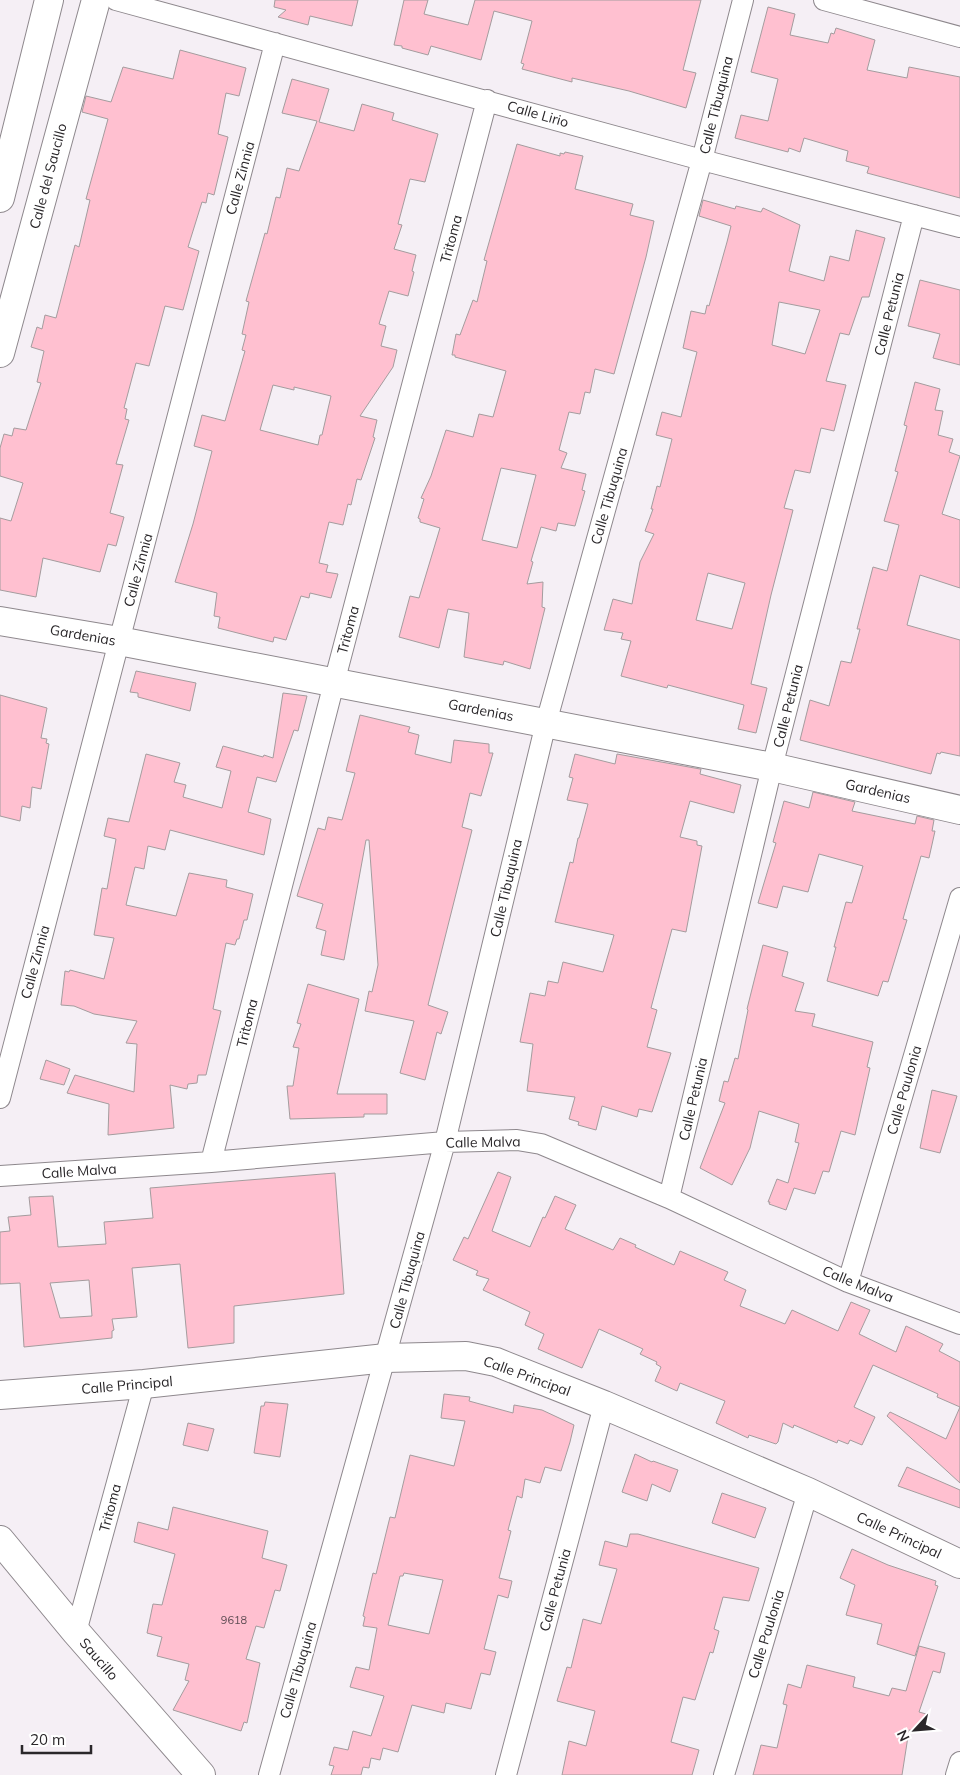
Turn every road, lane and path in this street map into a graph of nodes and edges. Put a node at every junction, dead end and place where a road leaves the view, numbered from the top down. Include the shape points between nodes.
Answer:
1 (49, 0) edge
2 (96, 0) edge
3 (116, 0) edge
4 (743, 0) edge
5 (824, 0) edge
6 (960, 37) edge
7 (275, 43) junction
8 (487, 100) junction
9 (702, 160) junction
10 (0, 198) edge
11 (914, 215) junction
12 (960, 227) edge
13 (0, 353) edge
14 (0, 620) edge
15 (119, 641) junction
16 (334, 683) junction
17 (546, 723) junction
18 (772, 767) junction
19 (960, 810) edge
20 (960, 898) edge
21 (0, 1098) edge
22 (445, 1142) junction
23 (211, 1162) junction
24 (0, 1176) edge
25 (669, 1198) junction
26 (848, 1282) junction
27 (960, 1324) edge
28 (386, 1358) junction
29 (144, 1384) junction
30 (0, 1395) edge
31 (604, 1405) junction
32 (808, 1492) junction
33 (0, 1540) edge
34 (960, 1564) edge
35 (76, 1632) junction
36 (960, 1762) edge
37 (201, 1775) edge
38 (269, 1775) edge
39 (506, 1775) edge
40 (724, 1775) edge
41 (956, 1775) edge

1 - 10 street
2 - 13 street, Calle del Saucillo
3 - 7 street, Calle Lirio
4 - 9 street, Calle Tibuquina
5 - 6 street
7 - 8 street, Calle Lirio
7 - 15 street, Calle Zinnia
8 - 9 street, Calle Lirio
8 - 16 street, Tritoma
9 - 11 street, Calle Lirio
9 - 17 street, Calle Tibuquina
11 - 12 street, Calle Lirio
11 - 18 street, Calle Petunia
14 - 15 street, Gardenias
15 - 16 street, Gardenias
15 - 21 street, Calle Zinnia
16 - 17 street, Gardenias
16 - 23 street, Tritoma
17 - 18 street, Gardenias
17 - 22 street, Calle Tibuquina
18 - 19 street, Gardenias
18 - 25 street, Calle Petunia
20 - 26 street, Calle Paulonia
22 - 23 street, Calle Malva
22 - 25 street, Calle Malva via 517,1140 541,1144
22 - 28 street, Calle Tibuquina
23 - 24 street, Calle Malva
25 - 26 street, Calle Malva
26 - 27 street, Calle Malva
28 - 29 street, Calle Principal
28 - 31 street, Calle Principal via 466,1356 496,1362
28 - 38 street, Calle Tibuquina
29 - 30 street, Calle Principal
29 - 35 street, Tritoma
31 - 32 street, Calle Principal
31 - 39 street, Calle Petunia
32 - 34 street, Calle Principal
32 - 40 street, Calle Paulonia
33 - 35 street, Saucillo
35 - 37 street, Saucillo
36 - 41 street

